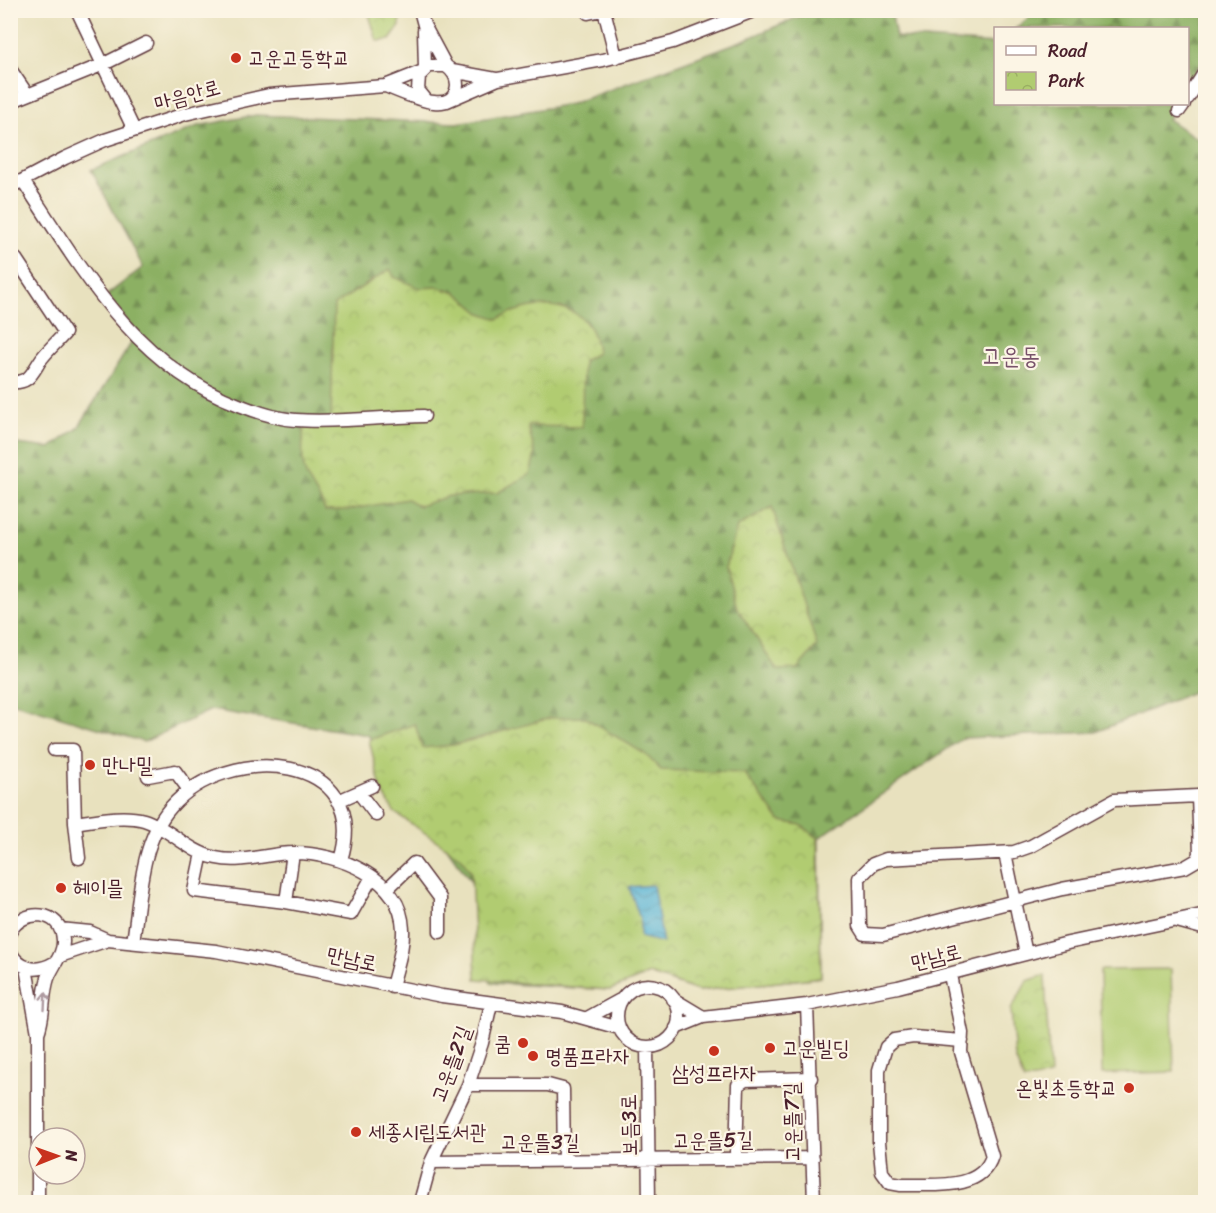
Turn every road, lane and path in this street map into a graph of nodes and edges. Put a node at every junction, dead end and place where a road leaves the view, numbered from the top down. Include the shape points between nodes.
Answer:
1 (76, 10) edge
2 (420, 10) edge
3 (587, 10) edge
4 (603, 10) edge
5 (756, 10) edge
6 (424, 25) junction
7 (146, 43) dead end
8 (616, 57) junction
9 (104, 64) junction
10 (449, 68) junction
11 (10, 69) edge
12 (424, 70) junction
13 (1206, 70) edge
14 (498, 79) junction
15 (385, 86) junction
16 (27, 94) junction
17 (1189, 96) edge
18 (427, 101) junction
19 (447, 101) junction
20 (10, 102) edge
21 (134, 130) junction
22 (23, 181) junction
23 (10, 187) edge
24 (10, 263) edge
25 (10, 382) edge
26 (424, 416) dead end
27 (54, 750) dead end
28 (148, 776) dead end
29 (372, 786) dead end
30 (189, 790) junction
31 (359, 792) junction
32 (338, 801) junction
33 (376, 814) dead end
34 (1202, 821) edge
35 (75, 823) junction
36 (158, 828) junction
37 (202, 853) junction
38 (293, 853) junction
39 (1005, 853) junction
40 (78, 858) dead end
41 (341, 860) junction
42 (372, 877) junction
43 (387, 889) junction
44 (1015, 901) junction
45 (286, 902) junction
46 (1206, 914) edge
47 (1176, 921) junction
48 (11, 928) edge
49 (60, 928) junction
50 (1206, 929) edge
51 (441, 932) dead end
52 (108, 940) junction
53 (133, 942) junction
54 (11, 954) edge
55 (1026, 954) junction
56 (57, 959) junction
57 (26, 968) junction
58 (950, 975) junction
59 (392, 987) junction
60 (673, 999) junction
61 (620, 1000) junction
62 (491, 1004) junction
63 (807, 1005) junction
64 (589, 1017) junction
65 (703, 1017) junction
66 (619, 1028) junction
67 (676, 1028) junction
68 (38, 1033) junction
69 (962, 1041) junction
70 (647, 1047) junction
71 (811, 1078) junction
72 (468, 1085) junction
73 (813, 1158) junction
74 (736, 1159) junction
75 (564, 1161) junction
76 (649, 1161) junction
77 (431, 1162) junction
78 (38, 1203) edge
79 (420, 1203) edge
80 (649, 1203) edge
81 (814, 1203) edge

1 - 9 street
2 - 6 street
3 - 4 street
4 - 8 street
5 - 8 street via 673,42
6 - 10 street
6 - 12 street
7 - 9 street
8 - 14 street
9 - 16 street
9 - 21 street
10 - 12 street via 435,64
10 - 14 street
10 - 19 street via 457,87
11 - 16 street
12 - 15 street
12 - 18 street via 417,83
13 - 17 street
14 - 19 street
15 - 18 street
15 - 21 street, 마음안로 via 269,94
16 - 20 street
18 - 19 street
21 - 22 street, 마음안로 via 65,158
22 - 23 street, 마음안로
22 - 26 street via 94,290 134,337 215,396 257,412 296,420
24 - 25 street via 16,259 65,333 41,360 34,375 27,381
27 - 35 street via 73,750
28 - 30 street via 175,771
29 - 31 street
30 - 32 street via 219,773 243,766 268,765 314,776
30 - 36 street via 170,807
31 - 32 street
31 - 33 street
32 - 41 street via 346,825
34 - 39 street via 1198,796 1121,799 1104,804 1031,846
34 - 44 street via 1200,854 1185,867 1062,888
35 - 36 street via 121,818 144,820
35 - 40 street
36 - 37 street
36 - 53 street via 148,850
37 - 38 street via 237,860
37 - 45 street via 194,891
38 - 41 street
38 - 45 street
39 - 44 street
39 - 44 street via 878,861 859,878 860,926 865,933 883,935
41 - 42 street
42 - 43 street
42 - 45 street via 351,914
43 - 51 street via 414,863 440,898
43 - 59 street via 400,910 403,930
44 - 55 street
46 - 47 street, 만남로
47 - 50 street
47 - 55 street, 만남로
48 - 49 street via 28,915 37,914 55,921
49 - 52 street via 90,932
49 - 56 street via 64,937
52 - 53 street, 만남로
52 - 56 street
53 - 59 street, 만남로 via 216,951
54 - 57 street
55 - 58 street, 만남로
56 - 57 street via 39,969
68 -> 56 street via 44,1018 45,987
57 - 68 street
58 - 63 street, 만남로
58 - 69 street
59 - 62 street, 만남로
60 - 61 street via 666,991 646,985 636,987
60 - 65 street
60 - 67 street via 678,1008
61 - 64 street
61 - 66 street
62 - 64 street, 만남로
62 - 72 street, 고운뜰2길
63 - 65 street, 만남로
63 - 71 street, 고운뜰7길
64 - 66 street, 만남로
65 - 67 street, 만남로
66 - 70 street via 631,1042
67 - 70 street via 664,1042
68 - 78 street
69 - 69 street via 972,1095 989,1141 992,1156 988,1168 983,1175 968,1181 890,1183 882,1172 879,1142 879,1070 886,1047 894,1040 913,1038
70 - 76 street, 보듬3로
71 - 73 street, 고운뜰7길
71 - 74 street via 745,1080 738,1085
72 - 75 street via 548,1085 563,1089
72 - 77 street, 고운뜰2길
73 - 74 street, 고운뜰5길
73 - 81 street, 고운뜰7길
74 - 76 street, 고운뜰5길
75 - 76 street, 고운뜰3길
75 - 77 street, 고운뜰3길
76 - 80 street, 보듬3로
77 - 79 street, 고운뜰2길

